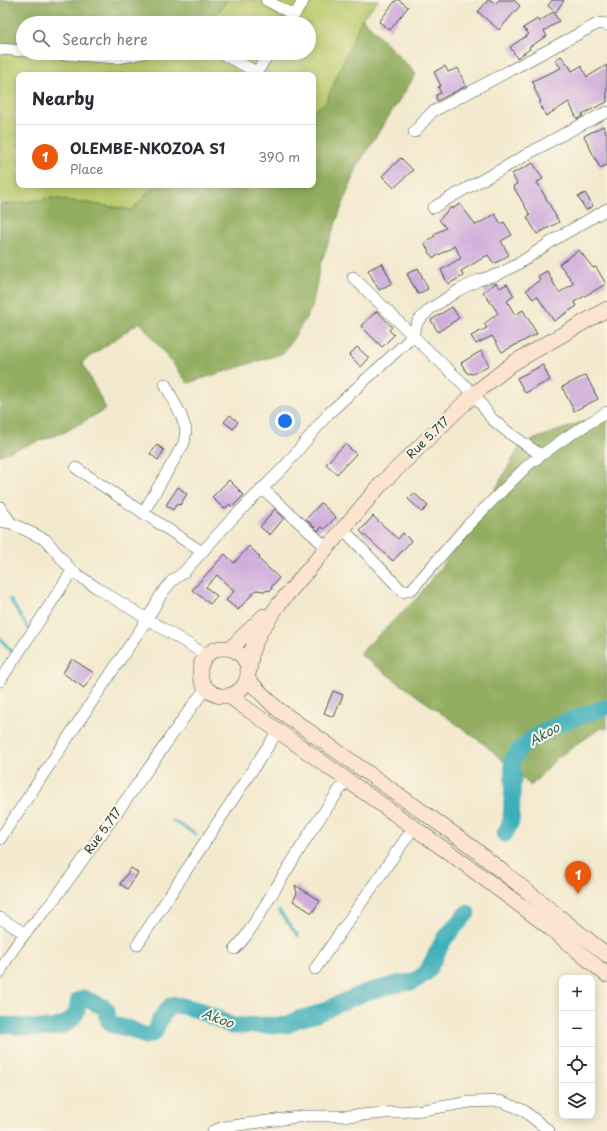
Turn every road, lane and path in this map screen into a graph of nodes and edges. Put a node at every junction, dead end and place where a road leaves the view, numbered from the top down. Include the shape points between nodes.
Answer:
1 (266, 0) edge
2 (304, 0) edge
3 (287, 16) edge
4 (293, 16) edge
5 (607, 25) edge
6 (0, 49) edge
7 (16, 50) edge
8 (234, 60) edge
9 (265, 60) edge
10 (257, 72) edge
11 (257, 72) edge
12 (607, 112) edge
13 (414, 132) dead end
14 (433, 208) dead end
15 (607, 209) edge
16 (353, 276) dead end
17 (607, 309) edge
18 (412, 335) junction
19 (165, 384) dead end
20 (474, 394) junction
21 (607, 412) edge
22 (541, 455) junction
23 (76, 468) dead end
24 (262, 488) junction
25 (0, 507) edge
26 (143, 513) junction
27 (6, 522) edge
28 (343, 529) junction
29 (327, 548) junction
30 (202, 552) junction
31 (72, 571) junction
32 (279, 604) junction
33 (148, 618) junction
34 (231, 648) junction
35 (206, 655) junction
36 (248, 675) junction
37 (0, 681) edge
38 (206, 688) junction
39 (229, 696) junction
40 (278, 731) junction
41 (347, 779) junction
42 (414, 828) junction
43 (0, 839) edge
44 (0, 918) edge
45 (24, 933) junction
46 (137, 945) dead end
47 (235, 949) dead end
48 (607, 955) edge
49 (315, 969) dead end
50 (0, 973) edge
51 (607, 975) edge
52 (214, 1131) edge
53 (549, 1131) edge

1 - 3 street
2 - 4 street
5 - 13 street via 597,24 432,112
6 - 7 street
8 - 11 street
9 - 10 street
12 - 14 street via 576,126
15 - 18 street via 518,264 459,290 430,309 418,321
16 - 18 street
17 - 20 street, Rue 5.717 via 513,363
18 - 20 street
18 - 24 street via 329,413 285,466
19 - 26 street via 181,414 186,430 184,443
20 - 22 street via 492,419
20 - 28 street, Rue 5.717 via 382,483
21 - 22 street
22 - 28 street via 466,527 412,589 403,592
23 - 26 street
24 - 29 street
24 - 30 street
25 - 27 street
26 - 30 street
27 - 31 street via 46,540
28 - 29 street, Rue 5.717
29 - 32 street, Rue 5.717
30 - 33 street via 162,593
31 - 33 street
31 - 37 street
32 - 34 street, Rue 5.717
32 - 36 street, Rue 5.717 via 260,632 252,650
33 - 35 street
33 - 43 street
34 - 35 street via 218,648
34 - 36 street via 247,663
35 - 38 street via 200,668 202,682
36 - 39 street via 244,687
36 - 48 street via 276,708 468,844
38 - 39 street via 216,695
38 - 45 street, Rue 5.717 via 50,905
39 - 40 street
40 - 41 street
40 - 46 street
41 - 42 street
41 - 47 street via 313,828 246,936
42 - 49 street
42 - 51 street via 544,923
44 - 45 street
45 - 50 street, Rue 5.717
52 - 53 street via 224,1127 305,1116 348,1116 500,1101 523,1110

